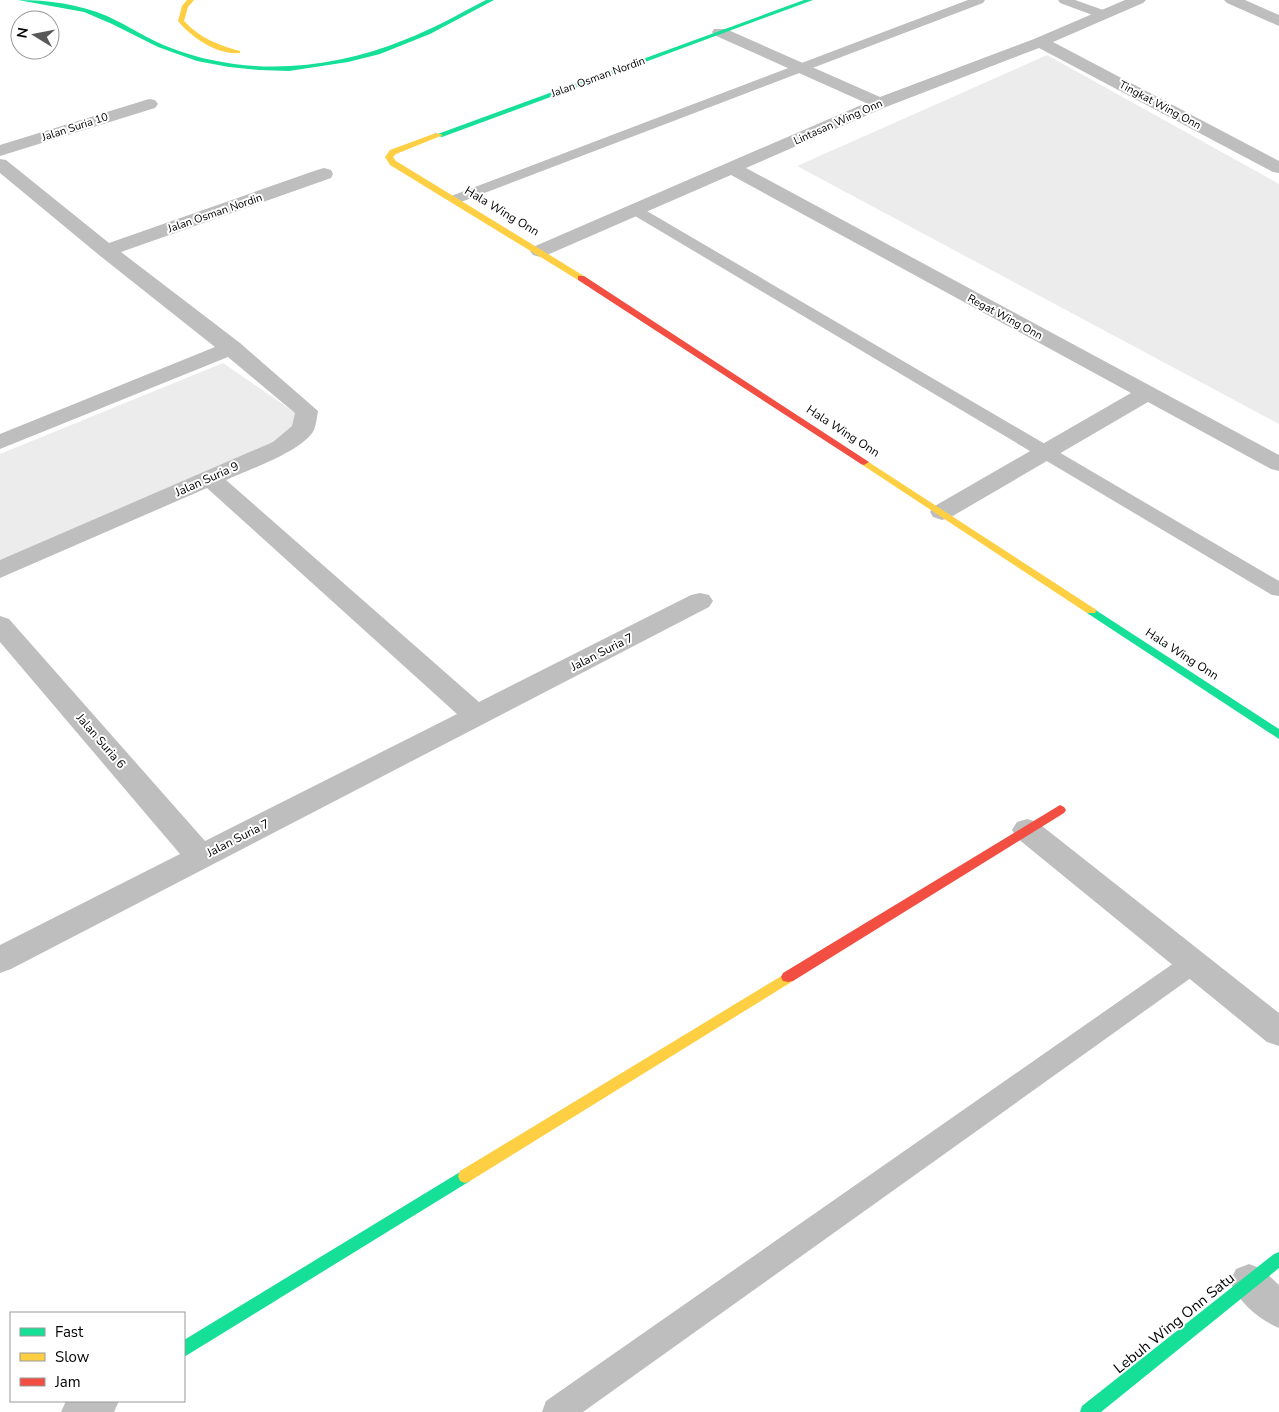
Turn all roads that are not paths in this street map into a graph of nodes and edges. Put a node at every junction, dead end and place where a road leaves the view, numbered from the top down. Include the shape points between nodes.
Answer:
1 (21, 0) edge
2 (192, 0) edge
3 (492, 0) edge
4 (810, 0) edge
5 (979, 0) edge
6 (1064, 0) edge
7 (1138, 0) edge
8 (1232, 0) edge
9 (1102, 14) junction
10 (1279, 21) edge
11 (720, 32) junction
12 (1040, 42) junction
13 (246, 53) dead end
14 (800, 67) junction
15 (880, 103) junction
16 (149, 104) dead end
17 (0, 151) edge
18 (389, 157) joint
19 (0, 164) edge
20 (732, 168) junction
21 (1279, 168) edge
22 (324, 174) dead end
23 (22, 183) junction
24 (0, 190) edge
25 (456, 200) junction
26 (634, 210) junction
27 (106, 251) junction
28 (540, 251) junction
29 (232, 348) junction
30 (1147, 393) junction
31 (0, 442) edge
32 (1047, 452) junction
33 (1279, 464) edge
34 (210, 478) junction
35 (942, 512) junction
36 (0, 570) edge
37 (1279, 590) edge
38 (700, 601) dead end
39 (0, 625) edge
40 (477, 716) junction
41 (1279, 734) edge
42 (1060, 810) dead end
43 (1027, 830) junction
44 (201, 857) junction
45 (0, 960) edge
46 (1193, 963) junction
47 (1279, 1032) edge
48 (1279, 1259) edge
49 (1248, 1282) junction
50 (1279, 1310) edge
51 (185, 1347) edge
52 (97, 1402) edge
53 (81, 1412) edge
54 (557, 1412) edge
55 (1088, 1412) edge

1 - 3 main road via 95,14 156,44 196,59 240,67 286,69 332,64 381,52
2 - 13 main road via 185,6 181,21 191,34 210,45
4 - 11 main road, Jalan Osman Nordin
5 - 14 lane
6 - 9 lane
7 - 9 street, Lintasan Wing Onn
8 - 10 street
9 - 12 street, Lintasan Wing Onn
11 - 14 street
11 - 18 main road, Jalan Osman Nordin via 394,152
12 - 15 street, Lintasan Wing Onn
12 - 21 street, Tingkat Wing Onn
14 - 15 street
14 - 25 lane
15 - 20 street, Lintasan Wing Onn
16 - 17 street, Jalan Suria 10
18 - 25 main road, Hala Wing Onn via 393,163
19 - 23 street, Jalan Suria 9
20 - 26 street, Lintasan Wing Onn
20 - 30 street, Regat Wing Onn
22 - 27 street, Jalan Osman Nordin
23 - 24 street
23 - 27 street, Jalan Suria 9
25 - 28 main road, Hala Wing Onn
26 - 28 street, Lintasan Wing Onn
26 - 32 lane
27 - 29 street, Jalan Suria 9
28 - 35 main road, Hala Wing Onn
29 - 31 street
29 - 34 street, Jalan Suria 9 via 307,410 303,429 281,446
30 - 32 street
30 - 33 street, Regat Wing Onn
32 - 35 street
32 - 37 lane
34 - 36 street, Jalan Suria 9
34 - 40 street
35 - 41 main road, Hala Wing Onn
38 - 40 street, Jalan Suria 7
39 - 44 street, Jalan Suria 6
40 - 44 street, Jalan Suria 7
42 - 43 main road
43 - 46 street
43 - 51 main road
44 - 45 street, Jalan Suria 7
46 - 47 street
46 - 54 lane
48 - 49 main road, Lebuh Wing Onn Satu
49 - 50 street
49 - 55 main road, Lebuh Wing Onn Satu
52 - 53 street

